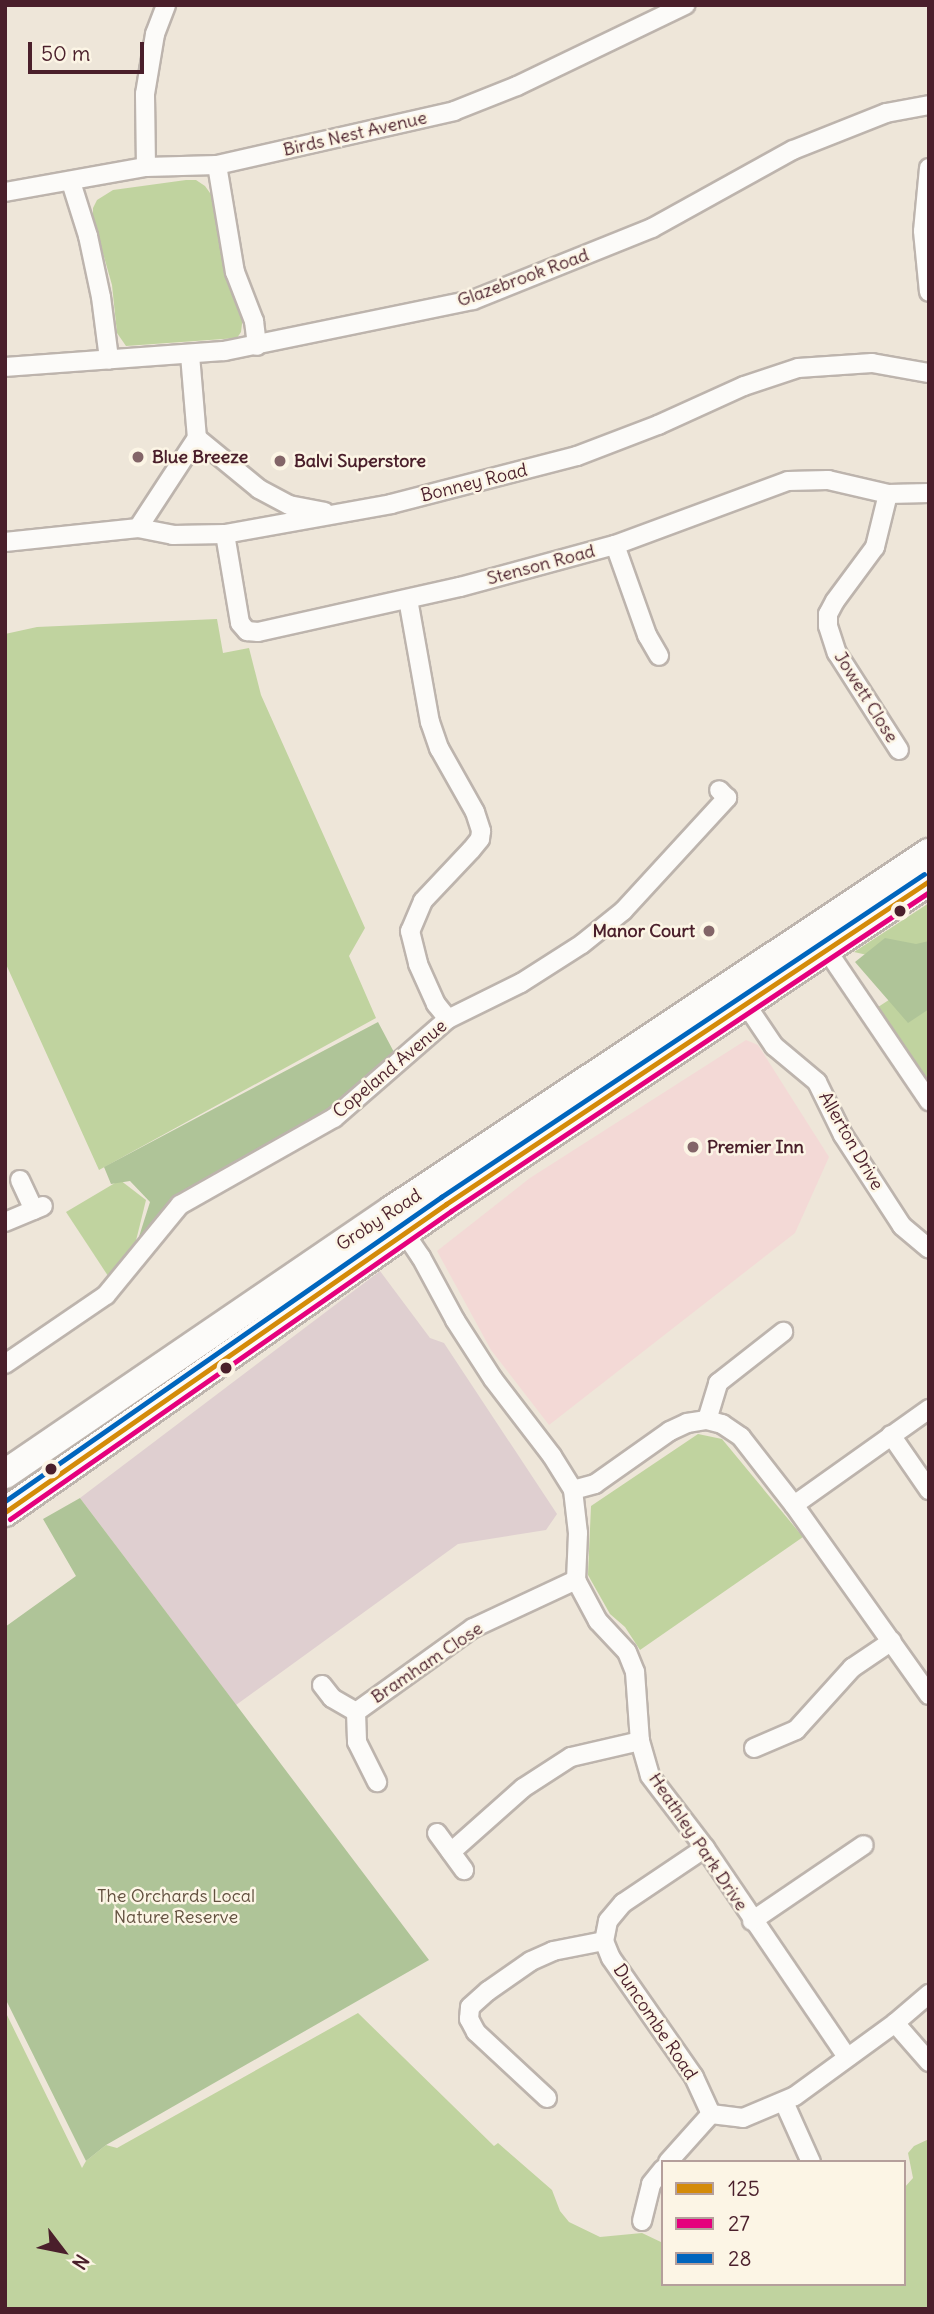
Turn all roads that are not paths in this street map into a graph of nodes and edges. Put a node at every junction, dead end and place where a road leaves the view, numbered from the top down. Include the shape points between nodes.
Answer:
1 (166, 5) edge
2 (685, 5) edge
3 (929, 105) edge
4 (217, 165) junction
5 (146, 167) junction
6 (929, 168) edge
7 (71, 182) junction
8 (5, 192) edge
9 (929, 292) edge
10 (257, 346) junction
11 (190, 355) junction
12 (109, 359) junction
13 (5, 367) edge
14 (929, 373) edge
15 (197, 438) junction
16 (929, 493) edge
17 (888, 494) junction
18 (335, 514) junction
19 (138, 528) junction
20 (225, 534) junction
21 (5, 542) edge
22 (615, 545) junction
23 (408, 599) junction
24 (659, 656) dead end
25 (899, 750) dead end
26 (719, 790) dead end
27 (929, 853) edge
28 (929, 881) edge
29 (826, 949) junction
30 (745, 1003) junction
31 (448, 1019) junction
32 (929, 1101) edge
33 (20, 1180) dead end
34 (380, 1218) junction
35 (5, 1222) edge
36 (406, 1235) junction
37 (929, 1249) edge
38 (783, 1332) dead end
39 (5, 1364) edge
40 (929, 1409) edge
41 (707, 1420) junction
42 (891, 1434) junction
43 (5, 1474) edge
44 (573, 1490) junction
45 (929, 1490) edge
46 (794, 1505) junction
47 (5, 1512) edge
48 (576, 1580) junction
49 (892, 1641) junction
50 (322, 1685) dead end
51 (929, 1695) edge
52 (356, 1712) junction
53 (640, 1741) junction
54 (754, 1748) dead end
55 (377, 1782) dead end
56 (437, 1833) dead end
57 (864, 1845) dead end
58 (705, 1848) junction
59 (451, 1852) junction
60 (464, 1870) dead end
61 (752, 1921) junction
62 (604, 1941) junction
63 (929, 1994) edge
64 (895, 2023) junction
65 (848, 2057) junction
66 (929, 2062) edge
67 (547, 2098) dead end
68 (784, 2102) junction
69 (711, 2114) junction
70 (670, 2160) edge
71 (810, 2160) edge
72 (661, 2172) edge
73 (642, 2221) dead end

1 - 5 street via 155,34 145,94
2 - 4 street, Birds Nest Avenue via 517,86 454,111
3 - 10 street, Glazebrook Road via 886,113 793,150 652,228 473,300
4 - 5 street, Birds Nest Avenue
4 - 10 street via 235,272 254,321
5 - 7 street, Birds Nest Avenue
6 - 9 street via 923,231
7 - 8 street, Birds Nest Avenue
7 - 12 street via 102,298
10 - 11 street, Glazebrook Road
11 - 12 street, Glazebrook Road
11 - 15 street
12 - 13 street, Glazebrook Road
14 - 18 street, Bonney Road via 872,363 798,368 577,456
15 - 18 street via 259,489 289,505
15 - 19 street
16 - 17 street, Stenson Road
17 - 22 street, Stenson Road via 828,480 788,481
17 - 25 street, Jowett Close via 874,547 835,601 828,626 837,653
18 - 20 street, Bonney Road
19 - 20 street, Bonney Road via 173,535
19 - 21 street, Bonney Road
20 - 23 street, Stenson Road via 240,623 252,633
22 - 23 street, Stenson Road
22 - 24 street
23 - 31 street via 430,722 481,831 471,850 423,901 410,931 418,964
26 - 31 street, Copeland Avenue via 727,798 623,911 521,983
27 - 34 main road, Groby Road
28 - 29 main road, Groby Road
29 - 30 main road, Groby Road
29 - 32 street
30 - 36 main road, Groby Road
30 - 37 street, Allerton Drive via 774,1046 817,1083 843,1135 902,1226
31 - 39 street, Copeland Avenue via 334,1118 180,1205 106,1295
33 - 35 street via 38,1208
34 - 36 street
34 - 43 main road, Groby Road
36 - 44 street via 493,1380
36 - 47 main road, Groby Road
38 - 41 street via 718,1383
40 - 42 street
41 - 44 street via 670,1431 596,1483
41 - 46 street via 741,1437
42 - 45 street
42 - 46 street
44 - 48 street via 578,1532
46 - 49 street
48 - 52 street, Bramham Close via 473,1628
48 - 53 street, Heathley Park Drive via 598,1621 627,1652 635,1672
49 - 51 street
49 - 54 street via 852,1668 796,1730
50 - 52 street via 332,1698
52 - 55 street via 357,1742
53 - 58 street, Heathley Park Drive via 650,1776
53 - 59 street via 571,1757 523,1788
56 - 59 street
57 - 61 street
58 - 61 street, Heathley Park Drive
58 - 62 street via 623,1903 608,1921
59 - 60 street
61 - 65 street, Heathley Park Drive
62 - 67 street via 553,1951 531,1961 470,2007 469,2019 481,2038
62 - 69 street, Duncombe Road via 611,1958 694,2077
63 - 64 street
64 - 65 street
64 - 66 street
65 - 68 street
68 - 69 street via 743,2118
68 - 71 street
69 - 70 street
72 - 73 street via 651,2184

